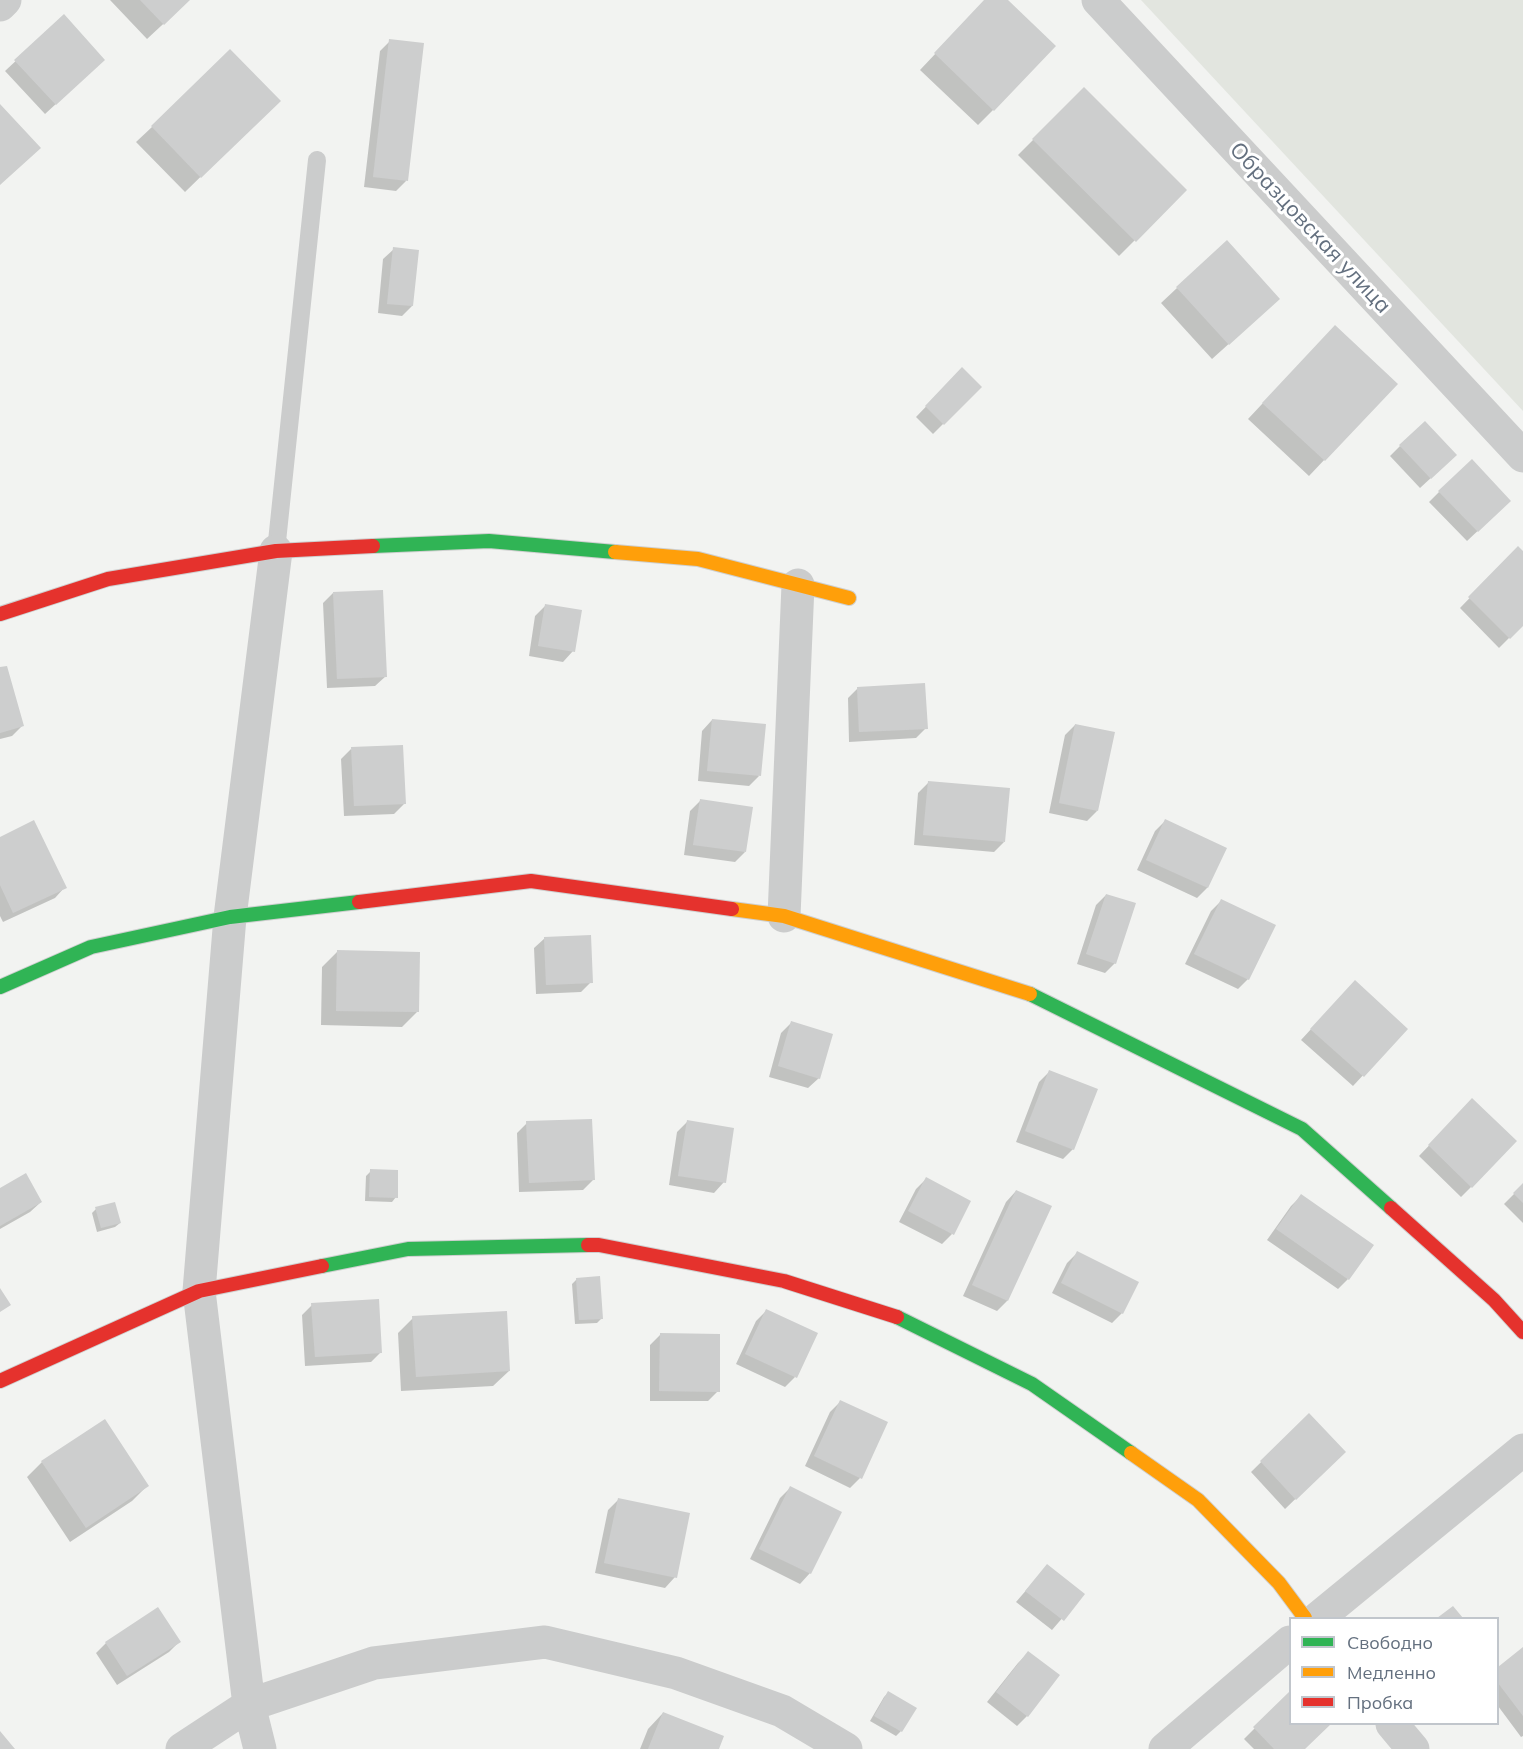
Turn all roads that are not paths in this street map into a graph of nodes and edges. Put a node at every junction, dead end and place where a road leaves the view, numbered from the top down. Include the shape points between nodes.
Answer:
1 (5, 0) edge
2 (1098, 0) edge
3 (0, 5) edge
4 (317, 160) dead end
5 (1523, 456) edge
6 (276, 551) junction
7 (798, 585) junction
8 (849, 598) dead end
9 (0, 614) edge
10 (784, 916) junction
11 (230, 917) junction
12 (0, 987) edge
13 (200, 1291) junction
14 (1523, 1332) edge
15 (0, 1381) edge
16 (1523, 1450) edge
17 (1304, 1617) edge
18 (1319, 1617) edge
19 (1289, 1643) edge
20 (249, 1705) junction
21 (1393, 1725) edge
22 (182, 1749) edge
23 (260, 1749) edge
24 (846, 1749) edge
25 (1164, 1749) edge
26 (1413, 1749) edge

1 - 3 street
2 - 5 street, Образцовская улица
4 - 6 lane
6 - 7 street via 489,541 698,559
6 - 9 street via 108,579
6 - 11 street
7 - 8 street
7 - 10 street
10 - 11 street via 531,881
10 - 14 street via 1033,995 1302,1130 1494,1300
11 - 12 street via 91,947
11 - 13 street
13 - 15 street
13 - 17 street via 408,1250 599,1245 784,1281 898,1318 1032,1384 1198,1500 1279,1583
13 - 20 street
16 - 18 street
19 - 25 street
20 - 22 street
20 - 23 street
20 - 24 street via 374,1663 544,1642 676,1673 782,1711
21 - 26 street

